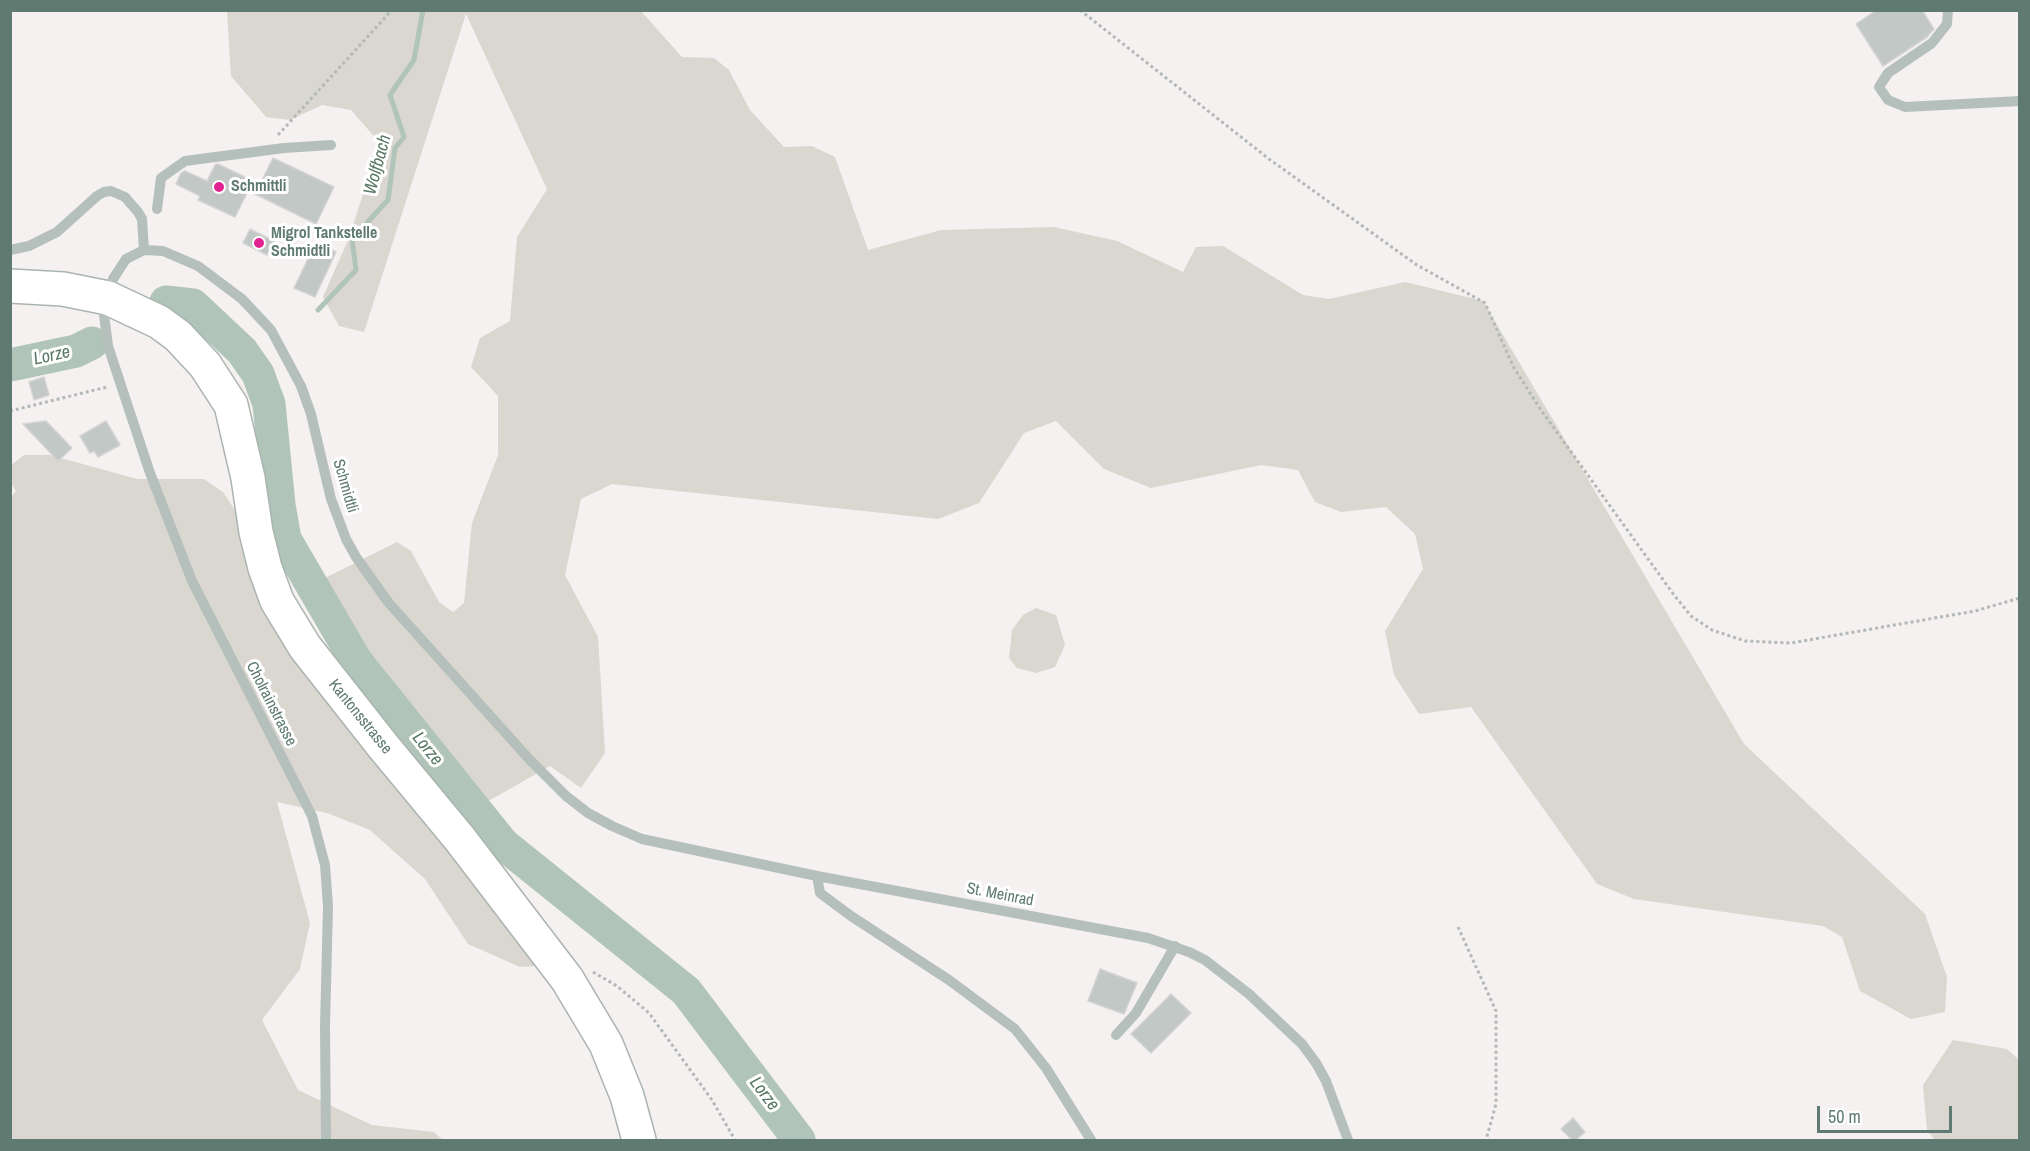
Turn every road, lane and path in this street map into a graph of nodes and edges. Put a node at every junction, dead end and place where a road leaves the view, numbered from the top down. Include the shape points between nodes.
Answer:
1 (392, 10) edge
2 (1080, 10) edge
3 (1948, 10) edge
4 (2019, 102) edge
5 (271, 143) dead end
6 (331, 145) dead end
7 (157, 209) dead end
8 (10, 250) edge
9 (144, 250) junction
10 (10, 286) edge
11 (108, 298) junction
12 (120, 383) junction
13 (10, 411) edge
14 (2019, 598) edge
15 (566, 796) joint
16 (817, 876) junction
17 (1458, 927) dead end
18 (1175, 946) junction
19 (616, 986) dead end
20 (1116, 1035) dead end
21 (326, 1140) edge
22 (639, 1140) edge
23 (735, 1140) edge
24 (1091, 1140) edge
25 (1348, 1140) edge
26 (1486, 1140) edge

1 - 5 path
2 - 14 path via 1269,159 1418,265 1485,303 1514,368 1541,410 1674,595 1691,616 1712,630 1745,641 1791,643 1975,611
3 - 4 street via 1947,24 1932,43 1888,73 1879,87 1888,100 1905,107
6 - 7 street via 185,161 161,178
8 - 9 street via 29,246 57,232 97,196 111,191 125,197 142,219
9 - 11 street via 126,259
9 - 15 street, Schmidtli via 163,251 198,266 259,315 301,386 331,499 356,557 388,602
10 - 11 main road, Kantonsstrasse
11 - 12 street, Cholrainstrasse via 104,315 108,346
11 - 22 main road, Kantonsstrasse via 159,322 178,336 219,385 231,405 256,532 276,601 305,647 460,838 567,979 606,1044
12 - 13 path
12 - 21 street, Cholrainstrasse via 192,581 312,816 325,865 328,906
15 - 16 street, St. Meinrad via 604,822 642,838
16 - 18 street, St. Meinrad
16 - 24 street via 820,893 1015,1029 1047,1068
17 - 26 path via 1496,1011 1496,1104
18 - 20 street via 1136,1013
18 - 25 street, St. Meinrad via 1205,960 1231,980 1302,1044 1326,1082
19 - 23 path via 649,1013 712,1100

